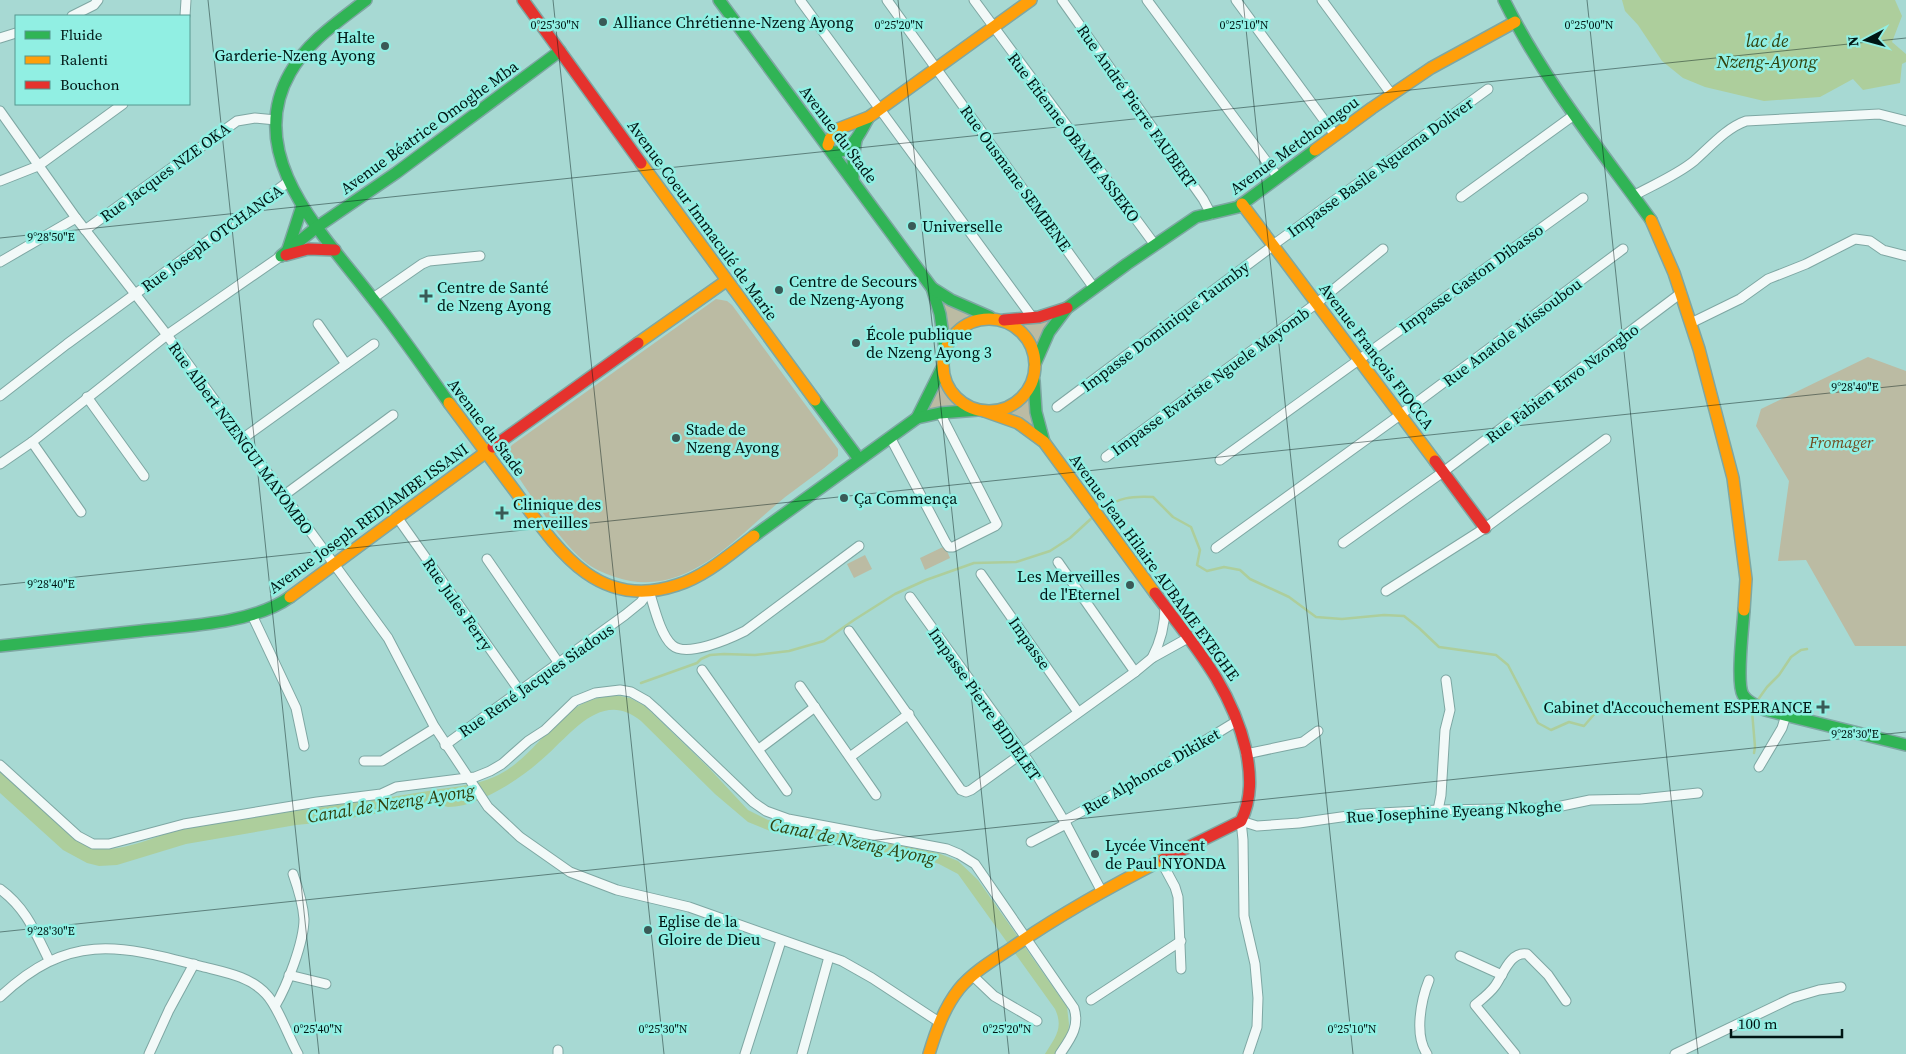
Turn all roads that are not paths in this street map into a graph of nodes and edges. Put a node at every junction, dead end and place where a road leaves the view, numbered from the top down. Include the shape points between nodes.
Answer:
1 (98, 0) edge
2 (186, 0) edge
3 (366, 0) edge
4 (523, 0) edge
5 (719, 0) edge
6 (800, 0) edge
7 (887, 0) edge
8 (974, 0) edge
9 (1031, 0) edge
10 (1062, 0) edge
11 (1147, 0) edge
12 (1236, 0) edge
13 (1322, 0) edge
14 (1504, 0) edge
15 (74, 15) edge
16 (185, 15) edge
17 (1515, 22) junction
18 (994, 28) junction
19 (15, 33) edge
20 (0, 38) edge
21 (560, 52) junction
22 (937, 69) junction
23 (1488, 89) dead end
24 (1392, 95) junction
25 (122, 105) edge
26 (880, 109) junction
27 (0, 111) edge
28 (1574, 115) junction
29 (869, 117) junction
30 (276, 120) junction
31 (1906, 121) edge
32 (809, 122) junction
33 (850, 124) junction
34 (1335, 135) junction
35 (856, 139) junction
36 (830, 148) junction
37 (38, 166) junction
38 (1278, 177) junction
39 (853, 180) junction
40 (0, 181) edge
41 (288, 182) junction
42 (1633, 196) junction
43 (1461, 197) dead end
44 (1583, 198) dead end
45 (1242, 204) junction
46 (304, 209) junction
47 (1210, 214) junction
48 (335, 215) junction
49 (76, 218) junction
50 (317, 227) junction
51 (85, 230) junction
52 (1155, 245) junction
53 (1273, 245) junction
54 (1383, 249) dead end
55 (335, 250) junction
56 (1623, 250) dead end
57 (281, 256) junction
58 (480, 256) dead end
59 (1906, 256) edge
60 (0, 262) edge
61 (726, 281) junction
62 (932, 288) junction
63 (1094, 288) junction
64 (1681, 294) junction
65 (135, 295) junction
66 (373, 298) junction
67 (1317, 303) junction
68 (1067, 308) junction
69 (1032, 318) junction
70 (997, 319) junction
71 (1691, 323) junction
72 (318, 324) dead end
73 (167, 336) junction
74 (374, 344) dead end
75 (945, 349) junction
76 (1358, 359) junction
77 (346, 364) junction
78 (1035, 364) junction
79 (943, 366) junction
80 (1034, 376) junction
81 (0, 396) edge
82 (87, 397) junction
83 (1057, 407) dead end
84 (981, 411) junction
85 (940, 413) junction
86 (393, 415) dead end
87 (1400, 415) junction
88 (917, 418) junction
89 (890, 437) junction
90 (242, 439) junction
91 (1606, 439) dead end
92 (32, 442) junction
93 (1044, 442) junction
94 (487, 452) junction
95 (1106, 457) dead end
96 (859, 459) junction
97 (1220, 460) dead end
98 (0, 464) edge
99 (1443, 472) junction
100 (144, 476) dead end
101 (283, 496) junction
102 (82, 512) dead end
103 (397, 517) junction
104 (1485, 528) junction
105 (1343, 543) dead end
106 (859, 546) dead end
107 (1216, 548) dead end
108 (487, 559) dead end
109 (1058, 562) dead end
110 (333, 564) junction
111 (981, 574) dead end
112 (1386, 590) dead end
113 (650, 591) junction
114 (910, 597) dead end
115 (1165, 605) junction
116 (252, 615) junction
117 (849, 630) dead end
118 (1188, 638) junction
119 (0, 646) edge
120 (1152, 658) junction
121 (558, 662) junction
122 (702, 670) dead end
123 (1136, 672) junction
124 (1446, 680) dead end
125 (800, 686) dead end
126 (519, 690) junction
127 (815, 708) junction
128 (1078, 712) junction
129 (909, 714) junction
130 (1786, 715) junction
131 (1238, 721) junction
132 (435, 728) junction
133 (1318, 731) dead end
134 (1906, 744) edge
135 (445, 745) junction
136 (304, 746) dead end
137 (759, 749) junction
138 (1022, 752) junction
139 (1246, 754) junction
140 (850, 757) junction
141 (364, 761) dead end
142 (0, 765) edge
143 (1759, 767) dead end
144 (469, 780) junction
145 (787, 791) dead end
146 (1698, 793) dead end
147 (876, 795) dead end
148 (1438, 810) junction
149 (1241, 821) junction
150 (1065, 823) junction
151 (1031, 842) dead end
152 (1161, 861) junction
153 (294, 874) dead end
154 (0, 889) edge
155 (1102, 892) junction
156 (1024, 938) junction
157 (781, 941) junction
158 (1181, 941) junction
159 (1460, 956) dead end
160 (829, 957) junction
161 (49, 960) junction
162 (194, 964) junction
163 (1182, 969) dead end
164 (1502, 975) junction
165 (289, 976) junction
166 (973, 976) junction
167 (1429, 980) dead end
168 (326, 984) dead end
169 (1841, 987) dead end
170 (0, 997) edge
171 (1091, 1000) dead end
172 (1566, 1001) dead end
173 (275, 1006) junction
174 (1037, 1021) dead end
175 (940, 1022) junction
176 (149, 1054) edge
177 (298, 1054) edge
178 (745, 1054) edge
179 (802, 1054) edge
180 (929, 1054) edge
181 (1060, 1054) edge
182 (1248, 1054) edge
183 (1427, 1054) edge
184 (1515, 1054) edge
185 (1675, 1054) edge

1 - 15 street
2 - 16 street
3 - 30 main road, Avenue du Stade via 328,29 298,58 283,86
4 - 21 main road, Avenue Coeur Immaculé de Marie
5 - 32 main road, Avenue du Stade
6 - 26 street
7 - 22 street, Rue Ousmane SEMBENE
8 - 18 street, Rue Etienne OBAME ASSEKO
9 - 18 main road
10 - 47 street, Rue André Pierre FAUBERT
11 - 38 street
12 - 34 street
13 - 24 street
14 - 17 main road
17 - 24 main road, Avenue Metchoungou via 1448,58
17 - 28 main road
18 - 22 main road
18 - 52 street, Rue Etienne OBAME ASSEKO
19 - 20 street
21 - 48 main road, Avenue Béatrice Omoghe Mba
21 - 61 main road, Avenue Coeur Immaculé de Marie
22 - 26 main road
22 - 63 street, Rue Ousmane SEMBENE
23 - 53 street, Impasse Basile Nguema Doliver
24 - 34 main road, Avenue Metchoungou
25 - 37 street
26 - 29 main road
26 - 69 street
27 - 37 street, Rue Albert NZENGUI MAYOMBO
28 - 42 main road
28 - 43 street
29 - 33 main road
29 - 35 main road
30 - 41 main road, Avenue du Stade via 279,157
30 - 51 street, Rue Jacques NZE OKA via 255,118 237,121
31 - 42 street via 1879,114 1746,121 1689,164
32 - 33 main road via 828,126
32 - 36 main road, Avenue du Stade
33 - 36 main road via 834,132 828,140
34 - 38 main road, Avenue Metchoungou
35 - 36 main road via 841,153
35 - 39 main road
36 - 39 main road, Avenue du Stade
37 - 40 street
37 - 49 street, Rue Albert NZENGUI MAYOMBO
38 - 45 main road, Avenue Metchoungou
39 - 62 main road, Avenue du Stade
41 - 46 main road, Avenue du Stade
41 - 65 street, Rue Joseph OTCHANGA
42 - 64 main road via 1653,223
44 - 76 street, Impasse Gaston Dibasso
45 - 47 main road, Avenue Metchoungou
45 - 53 main road, Avenue François FIOCCA
46 - 48 main road via 322,218
46 - 50 main road, Avenue du Stade
46 - 57 main road via 289,246
47 - 52 main road, Avenue Metchoungou via 1196,217
48 - 50 main road, Avenue Béatrice Omoghe Mba
48 - 55 main road via 328,231
49 - 51 street, Rue Albert NZENGUI MAYOMBO
49 - 60 street
50 - 55 main road, Avenue du Stade
50 - 57 main road, Avenue Béatrice Omoghe Mba
51 - 65 street, Rue Albert NZENGUI MAYOMBO
52 - 63 main road, Avenue Metchoungou
53 - 67 main road, Avenue François FIOCCA
53 - 83 street, Impasse Dominique Taumby
54 - 67 street, Impasse Evariste Nguele Mayomb
55 - 57 main road via 308,248
55 - 66 main road, Avenue du Stade
56 - 87 street, Rue Anatole Missoubou
57 - 73 street
58 - 66 street via 429,261
59 - 71 street via 1883,250 1870,241 1855,239 1768,279 1735,301
61 - 94 main road, Avenue Joseph REDJAMBE ISSANI
61 - 96 main road, Avenue Coeur Immaculé de Marie
62 - 70 main road via 951,300
62 - 75 main road
63 - 68 main road, Avenue Metchoungou
64 - 71 main road
64 - 99 street, Rue Fabien Envo Nzongho
65 - 73 street, Rue Albert NZENGUI MAYOMBO
65 - 81 street, Rue Joseph OTCHANGA
66 - 94 main road, Avenue du Stade
67 - 76 main road, Avenue François FIOCCA
67 - 95 street, Impasse Evariste Nguele Mayomb
68 - 69 main road
68 - 78 main road via 1049,332
69 - 70 main road
70 - 75 main road via 978,320 964,326
70 - 78 main road via 1014,326 1025,336
71 - 130 main road via 1728,453 1739,516 1746,579 1741,691 1751,703
72 - 77 street
73 - 82 street
73 - 90 street, Rue Albert NZENGUI MAYOMBO
74 - 77 street
75 - 79 main road
76 - 87 main road, Avenue François FIOCCA
76 - 97 street, Impasse Gaston Dibasso
77 - 90 street
78 - 80 main road
79 - 84 main road via 945,381 953,394 964,404
79 - 88 main road
80 - 84 main road via 1029,388 1011,406 998,411
80 - 93 main road via 1037,420
82 - 92 street
82 - 100 street
84 - 85 main road
84 - 93 main road via 1018,423
85 - 88 main road
85 - 89 street via 997,524 954,548 946,543
86 - 101 street
87 - 99 main road, Avenue François FIOCCA
87 - 107 street, Rue Anatole Missoubou
88 - 89 main road, Avenue du Stade
89 - 96 main road, Avenue du Stade
90 - 101 street, Rue Albert NZENGUI MAYOMBO
91 - 104 street
92 - 98 street
92 - 102 street
93 - 115 main road, Avenue Jean Hilaire AUBAME EYEGHE
94 - 103 main road, Avenue Joseph REDJAMBE ISSANI
94 - 113 main road, Avenue du Stade via 540,526 578,568 606,585 623,590
96 - 113 main road, Avenue du Stade via 700,573 678,584
99 - 104 main road, Avenue François FIOCCA
99 - 105 street, Rue Fabien Envo Nzongho
101 - 110 street, Rue Albert NZENGUI MAYOMBO
103 - 110 main road, Avenue Joseph REDJAMBE ISSANI
103 - 126 street, Rue Jules Ferry
104 - 112 street
106 - 113 street via 745,631 710,645 685,650 671,644 658,619
108 - 121 street
109 - 123 street
110 - 116 main road, Avenue Joseph REDJAMBE ISSANI via 288,599
110 - 132 street, Rue René Jacques Siadous via 388,638
111 - 128 street, Impasse
113 - 121 street, Rue René Jacques Siadous via 625,615
114 - 138 street, Impasse Pierre BIDJELET
115 - 118 main road, Avenue Jean Hilaire AUBAME EYEGHE
115 - 120 street via 1164,631
116 - 119 main road, Avenue Joseph REDJAMBE ISSANI
116 - 136 street via 296,708
117 - 129 street
118 - 120 street
118 - 131 main road, Avenue Jean Hilaire AUBAME EYEGHE via 1221,684
120 - 123 street
121 - 126 street, Rue René Jacques Siadous
122 - 137 street
123 - 128 street
124 - 148 street via 1450,710 1445,730
125 - 127 street
126 - 135 street, Rue René Jacques Siadous
127 - 137 street
127 - 140 street
128 - 138 street
129 - 138 street via 961,790 966,792
129 - 140 street
130 - 134 main road
130 - 143 street
131 - 139 main road, Avenue Jean Hilaire AUBAME EYEGHE
131 - 150 street, Rue Alphonce Dikiket
132 - 135 street, Rue René Jacques Siadous
132 - 141 street via 387,758
133 - 139 street via 1303,742
135 - 144 street
137 - 145 street
138 - 150 street, Impasse Pierre BIDJELET
139 - 149 main road, Avenue Jean Hilaire AUBAME EYEGHE via 1249,793
140 - 147 street
142 - 144 street via 78,836 101,845 184,824 381,794 396,788
144 - 156 street via 502,764 579,699 611,690 631,692 656,709 753,802 766,810 788,819 948,849 971,860 985,875
144 - 157 street via 481,799 508,826 570,872 625,892 689,907
146 - 148 street, Rue Josephine Eyeang Nkoghe via 1590,800 1552,808
148 - 149 street, Rue Josephine Eyeang Nkoghe via 1362,814 1257,826
149 - 152 main road
149 - 182 street via 1245,925 1255,964 1258,998 1257,1027
150 - 151 street, Rue Alphonce Dikiket
150 - 155 street, Impasse Pierre BIDJELET
152 - 155 main road
152 - 158 street via 1178,897
153 - 165 street via 302,902 303,927
154 - 161 street via 24,911
155 - 156 main road
156 - 166 main road
156 - 181 street via 1074,1008 1075,1032
157 - 160 street
157 - 178 street
158 - 163 street
158 - 171 street
159 - 164 street
160 - 175 street via 872,978
160 - 179 street
161 - 162 street via 83,950 110,948
161 - 170 street
162 - 173 street via 246,980 266,994
162 - 176 street
164 - 172 street via 1513,959 1527,954 1548,975
164 - 184 street via 1491,991 1475,1005
165 - 168 street
165 - 173 street
166 - 174 street via 994,996
166 - 175 main road via 960,988
167 - 183 street via 1420,1022 1423,1048
169 - 185 street via 1792,998
173 - 177 street
175 - 180 main road

